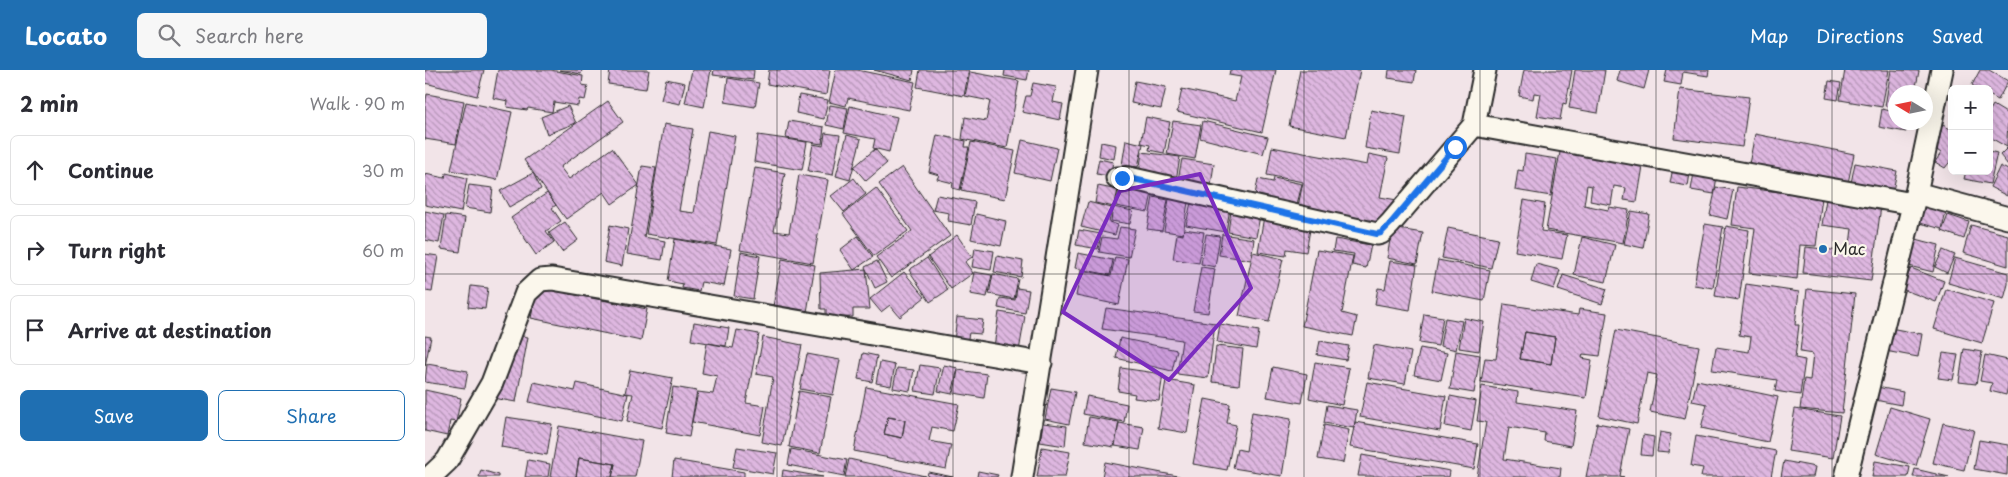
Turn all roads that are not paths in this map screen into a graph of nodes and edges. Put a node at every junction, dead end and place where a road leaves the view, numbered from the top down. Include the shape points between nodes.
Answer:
1 (1087, 70) edge
2 (1485, 70) edge
3 (1942, 70) edge
4 (1474, 125) junction
5 (1117, 178) dead end
6 (1914, 198) junction
7 (2008, 218) edge
8 (1041, 363) junction
9 (430, 477) edge
10 (1022, 477) edge
11 (1846, 477) edge

1 - 8 street
2 - 4 street
3 - 6 street
4 - 5 street via 1381,233
4 - 6 street
6 - 7 street
6 - 11 street
8 - 9 street via 552,279 541,280 526,293 492,383 447,461
8 - 10 street

